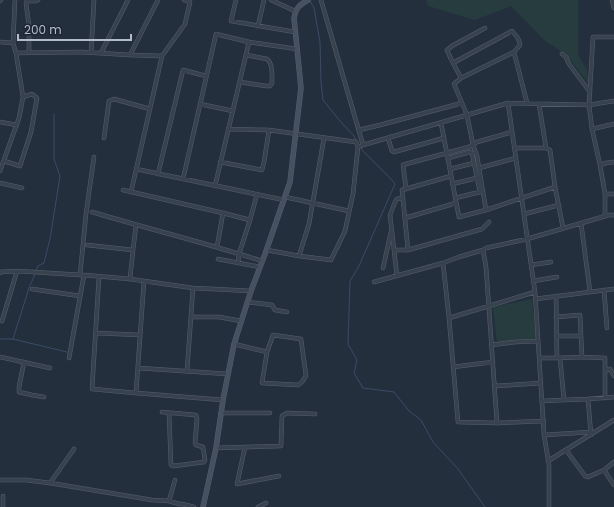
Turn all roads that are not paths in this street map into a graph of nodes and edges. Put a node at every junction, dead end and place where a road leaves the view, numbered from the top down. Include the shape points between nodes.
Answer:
1 (16, 0) edge
2 (38, 0) edge
3 (94, 0) edge
4 (128, 0) edge
5 (158, 0) edge
6 (184, 0) edge
7 (236, 0) edge
8 (264, 0) edge
9 (271, 0) edge
10 (308, 0) edge
11 (321, 0) edge
12 (612, 0) edge
13 (191, 1) edge
14 (614, 8) edge
15 (295, 11) junction
16 (258, 26) junction
17 (486, 28) dead end
18 (295, 32) junction
19 (614, 37) edge
20 (0, 42) edge
21 (249, 42) junction
22 (13, 43) junction
23 (297, 49) junction
24 (514, 52) junction
25 (16, 53) junction
26 (29, 53) junction
27 (91, 53) junction
28 (101, 53) junction
29 (562, 54) dead end
30 (130, 55) junction
31 (246, 55) junction
32 (162, 56) junction
33 (453, 63) junction
34 (206, 76) junction
35 (461, 78) junction
36 (240, 82) junction
37 (590, 92) junction
38 (23, 97) junction
39 (614, 101) edge
40 (508, 102) junction
41 (462, 103) junction
42 (527, 103) junction
43 (200, 104) junction
44 (539, 104) junction
45 (589, 105) junction
46 (150, 109) junction
47 (233, 111) junction
48 (467, 115) junction
49 (0, 122) edge
50 (441, 122) junction
51 (614, 124) edge
52 (17, 125) junction
53 (228, 129) junction
54 (592, 129) junction
55 (269, 130) junction
56 (359, 130) junction
57 (512, 132) junction
58 (296, 133) junction
59 (104, 138) dead end
60 (324, 138) junction
61 (388, 138) junction
62 (444, 138) junction
63 (363, 145) junction
64 (473, 145) junction
65 (358, 147) junction
66 (514, 148) junction
67 (546, 148) junction
68 (447, 153) junction
69 (94, 157) dead end
70 (448, 158) junction
71 (516, 158) junction
72 (4, 161) junction
73 (220, 162) junction
74 (614, 162) edge
75 (474, 163) junction
76 (600, 165) junction
77 (479, 168) junction
78 (450, 169) junction
79 (136, 170) junction
80 (0, 171) edge
81 (158, 174) junction
82 (451, 176) junction
83 (478, 178) junction
84 (183, 179) junction
85 (0, 183) edge
86 (452, 184) junction
87 (215, 186) junction
88 (555, 187) junction
89 (22, 188) dead end
90 (406, 189) junction
91 (123, 190) dead end
92 (131, 192) junction
93 (257, 194) junction
94 (605, 194) junction
95 (614, 194) edge
96 (402, 198) junction
97 (455, 198) junction
98 (522, 198) junction
99 (284, 199) junction
100 (313, 203) junction
101 (456, 204) junction
102 (559, 205) junction
103 (486, 210) junction
104 (349, 211) junction
105 (92, 212) dead end
106 (223, 213) junction
107 (524, 214) junction
108 (614, 215) edge
109 (605, 216) junction
110 (405, 218) junction
111 (250, 220) junction
112 (490, 222) dead end
113 (580, 223) junction
114 (136, 225) junction
115 (563, 228) junction
116 (392, 229) junction
117 (527, 239) junction
118 (88, 245) dead end
119 (217, 247) junction
120 (133, 250) junction
121 (267, 250) junction
122 (394, 250) junction
123 (408, 250) junction
124 (483, 250) junction
125 (239, 254) junction
126 (299, 256) junction
127 (218, 259) dead end
128 (262, 261) junction
129 (238, 262) junction
130 (552, 262) dead end
131 (443, 263) junction
132 (531, 265) junction
133 (260, 267) junction
134 (383, 268) dead end
135 (17, 271) junction
136 (0, 273) edge
137 (82, 275) junction
138 (397, 276) junction
139 (99, 277) junction
140 (557, 277) dead end
141 (130, 279) junction
142 (533, 281) junction
143 (144, 282) junction
144 (374, 282) dead end
145 (193, 288) junction
146 (32, 289) dead end
147 (614, 289) edge
148 (604, 290) junction
149 (251, 291) junction
150 (535, 292) junction
151 (590, 292) junction
152 (80, 296) junction
153 (556, 296) junction
154 (535, 299) junction
155 (247, 302) junction
156 (488, 306) junction
157 (287, 312) dead end
158 (191, 316) junction
159 (556, 317) junction
160 (449, 318) junction
161 (2, 321) dead end
162 (241, 321) junction
163 (607, 328) dead end
164 (96, 333) junction
165 (140, 335) junction
166 (557, 336) junction
167 (581, 336) junction
168 (538, 341) junction
169 (234, 344) junction
170 (491, 344) junction
171 (267, 352) junction
172 (0, 357) edge
173 (69, 358) dead end
174 (539, 358) junction
175 (559, 358) junction
176 (582, 358) junction
177 (24, 362) junction
178 (492, 362) junction
179 (453, 367) junction
180 (50, 368) dead end
181 (138, 368) junction
182 (605, 370) junction
183 (187, 371) junction
184 (228, 374) junction
185 (614, 376) edge
186 (494, 383) junction
187 (541, 383) junction
188 (136, 393) junction
189 (44, 397) dead end
190 (614, 397) edge
191 (605, 398) junction
192 (588, 399) junction
193 (223, 400) junction
194 (564, 400) junction
195 (542, 401) junction
196 (162, 412) dead end
197 (169, 413) junction
198 (222, 413) junction
199 (270, 413) dead end
200 (315, 414) dead end
201 (614, 420) edge
202 (544, 421) junction
203 (497, 422) junction
204 (591, 433) junction
205 (544, 435) junction
206 (245, 447) junction
207 (216, 448) junction
208 (74, 449) dead end
209 (566, 450) junction
210 (205, 454) junction
211 (215, 454) junction
212 (548, 461) junction
213 (614, 462) edge
214 (604, 470) junction
215 (279, 476) dead end
216 (0, 480) edge
217 (175, 480) dead end
218 (50, 483) junction
219 (614, 486) edge
220 (3, 496) dead end
221 (169, 501) junction
222 (266, 502) dead end
223 (3, 507) edge
224 (194, 507) edge
225 (203, 507) edge
226 (258, 507) edge
227 (549, 507) edge

1 - 22 street
2 - 26 street via 26,3
3 - 27 street
4 - 28 street
5 - 30 street
6 - 13 street
7 - 16 street via 231,21
8 - 16 street
9 - 15 street
10 - 15 main road
11 - 56 street
12 - 14 street
13 - 32 street via 185,24
15 - 18 main road
16 - 18 street
17 - 33 street via 447,50
18 - 23 main road
19 - 37 street via 593,37
20 - 22 street
21 - 23 street
21 - 31 street
21 - 34 street via 216,34
22 - 25 street
23 - 58 main road via 301,88
24 - 33 street via 520,42 512,31
24 - 35 street
24 - 42 street
25 - 26 street
25 - 38 street
26 - 27 street
27 - 28 street
28 - 30 street
29 - 37 street
30 - 32 street
31 - 36 street
31 - 36 street via 270,61 272,83 266,86
32 - 46 street
33 - 35 street
34 - 43 street
34 - 81 street via 183,70
35 - 41 street via 454,84
36 - 47 street
37 - 45 street
38 - 52 street
38 - 72 street via 32,94 37,98 31,132 20,166
39 - 45 street
40 - 42 street
40 - 48 street
40 - 57 street
41 - 48 street
41 - 56 street
42 - 44 street
43 - 47 street
43 - 84 street
44 - 45 street
44 - 67 street
45 - 54 street
46 - 59 street via 114,99 109,101
46 - 79 street
47 - 53 street
48 - 50 street
48 - 64 street
49 - 52 street
50 - 61 street
50 - 62 street
51 - 54 street
52 - 72 street
53 - 55 street
53 - 73 street
54 - 76 street
55 - 58 street
55 - 73 street via 262,170
56 - 63 street
57 - 64 street
57 - 66 street
58 - 60 street
58 - 99 main road via 290,182
60 - 65 street via 356,142
60 - 100 street
61 - 62 street via 394,152
61 - 63 street
62 - 68 street
63 - 65 street
64 - 68 street
64 - 77 street
65 - 104 street
66 - 67 street
66 - 71 street
67 - 88 street via 550,150
68 - 70 street
68 - 90 street via 403,165
69 - 137 street via 86,214
70 - 75 street via 470,152
70 - 78 street
71 - 77 street
71 - 98 street
72 - 80 street
73 - 87 street
74 - 76 street
75 - 78 street
75 - 83 street
76 - 94 street
77 - 103 street
78 - 82 street
79 - 81 street
79 - 92 street
81 - 84 street
82 - 86 street
82 - 90 street
83 - 86 street
83 - 97 street via 480,192
84 - 87 street
85 - 89 street
86 - 97 street
87 - 93 street
88 - 98 street
88 - 102 street
90 - 96 street via 402,190
91 - 92 street
92 - 106 street
93 - 99 street
93 - 111 street
94 - 95 street
94 - 109 street
96 - 110 street
96 - 116 street via 392,207
97 - 101 street
98 - 103 street
98 - 107 street
99 - 100 street
99 - 121 main road
100 - 104 street
100 - 126 street
101 - 103 street via 459,217
101 - 110 street
102 - 107 street
102 - 115 street
104 - 126 street via 344,231 331,260
105 - 114 street
106 - 111 street
106 - 119 street
107 - 117 street
108 - 109 street
109 - 113 street
110 - 123 street
111 - 125 street
112 - 123 street via 482,229
113 - 115 street
113 - 151 street
114 - 119 street
114 - 120 street
115 - 117 street
116 - 122 street
116 - 134 street
117 - 124 street
117 - 132 street
118 - 120 street
119 - 125 street
120 - 141 street
121 - 126 street
121 - 128 main road
122 - 123 street
122 - 138 street
124 - 131 street
124 - 156 street
125 - 128 street
125 - 129 street
127 - 129 street
128 - 133 main road
129 - 133 street
130 - 132 street
131 - 138 street
131 - 160 street
132 - 142 street
133 - 149 main road
135 - 136 street
135 - 137 street
135 - 161 street
137 - 139 street
137 - 152 street
138 - 144 street
139 - 141 street
139 - 164 street
140 - 142 street
141 - 143 street
142 - 150 street
143 - 145 street
143 - 165 street
145 - 149 street
145 - 158 street
146 - 152 street
147 - 148 street
148 - 151 street
148 - 163 street
149 - 155 main road
150 - 154 street
150 - 156 street
151 - 153 street
152 - 173 street
153 - 154 street
153 - 159 street
154 - 168 street
155 - 157 street via 272,305 276,310
155 - 162 main road
156 - 160 street
156 - 170 street
158 - 162 street
158 - 183 street
159 - 166 street
159 - 167 street via 580,315
160 - 179 street
162 - 169 main road
164 - 165 street
164 - 188 street via 92,389
165 - 181 street
166 - 167 street
166 - 175 street
167 - 176 street
168 - 170 street
168 - 174 street
169 - 171 street
169 - 184 main road
170 - 178 street
171 - 171 street via 262,383 298,385 302,382 306,376 301,339 273,335
172 - 177 street
174 - 175 street
174 - 187 street
175 - 176 street
175 - 194 street
176 - 182 street via 605,358
177 - 180 street
177 - 189 street via 19,392
178 - 179 street
178 - 186 street
179 - 203 street via 458,422
181 - 183 street
181 - 188 street
182 - 185 street via 610,369
182 - 191 street
183 - 184 street
184 - 193 main road
186 - 187 street via 496,386
186 - 203 street
187 - 195 street
188 - 193 street
190 - 191 street
191 - 192 street
192 - 194 street
192 - 204 street
193 - 198 main road
194 - 195 street
195 - 202 street
196 - 197 street
197 - 210 street via 196,415 195,444 203,447
197 - 210 street via 171,466 203,462
198 - 199 street
198 - 207 main road
200 - 206 street via 286,413 282,416 281,446
201 - 204 street
202 - 203 street
202 - 205 street
204 - 205 street
204 - 209 street
205 - 212 street
206 - 207 street
206 - 215 street via 237,484
207 - 211 main road
208 - 218 street
209 - 212 street
209 - 214 street via 585,476
210 - 211 street
211 - 225 main road
212 - 227 street
213 - 214 street
214 - 219 street
216 - 218 street
217 - 221 street
218 - 221 street
220 - 223 street
221 - 224 street
222 - 226 street

